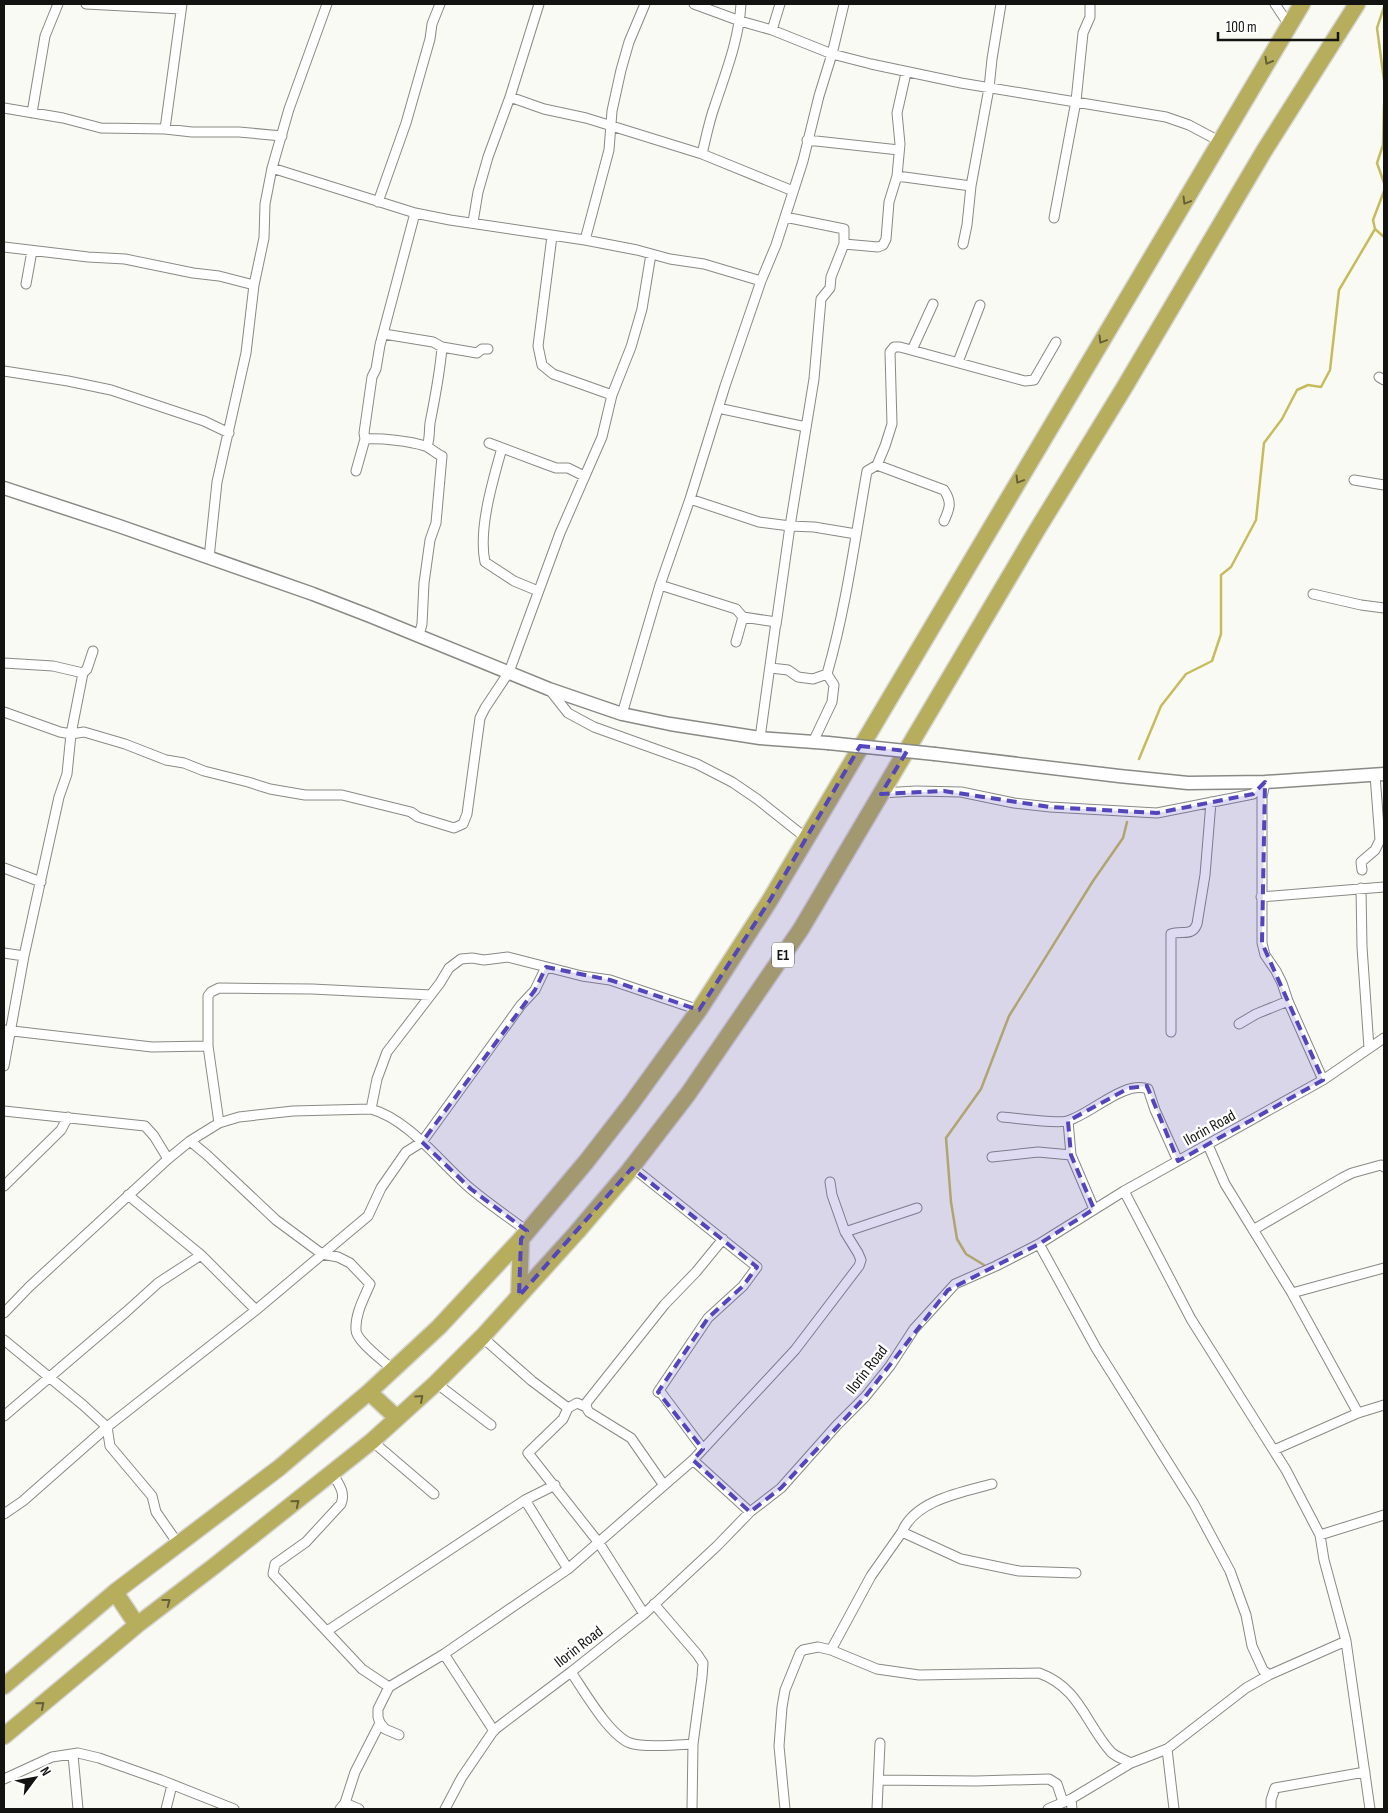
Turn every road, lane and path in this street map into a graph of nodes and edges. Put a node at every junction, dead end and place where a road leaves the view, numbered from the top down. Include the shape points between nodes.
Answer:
1 (58, 4) edge
2 (86, 4) edge
3 (327, 4) edge
4 (440, 4) edge
5 (539, 4) edge
6 (645, 4) edge
7 (694, 4) edge
8 (740, 4) edge
9 (780, 4) edge
10 (844, 4) edge
11 (1000, 4) edge
12 (1090, 4) edge
13 (1275, 4) edge
14 (1302, 4) edge
15 (1357, 4) edge
16 (181, 6) edge
17 (740, 21) junction
18 (1290, 24) junction
19 (772, 30) junction
20 (832, 54) junction
21 (906, 72) junction
22 (989, 88) junction
23 (510, 97) junction
24 (1076, 101) junction
25 (4, 108) edge
26 (32, 113) junction
27 (611, 127) junction
28 (165, 129) junction
29 (282, 136) junction
30 (807, 140) junction
31 (1221, 142) junction
32 (899, 150) junction
33 (702, 154) junction
34 (272, 168) junction
35 (897, 176) junction
36 (971, 186) junction
37 (793, 191) junction
38 (378, 202) junction
39 (415, 213) junction
40 (784, 217) junction
41 (1054, 218) dead end
42 (473, 222) junction
43 (552, 236) junction
44 (585, 240) junction
45 (844, 244) junction
46 (963, 244) dead end
47 (4, 247) edge
48 (32, 251) junction
49 (651, 254) junction
50 (761, 281) junction
51 (26, 284) dead end
52 (254, 285) junction
53 (933, 304) dead end
54 (980, 305) dead end
55 (384, 334) junction
56 (1056, 342) dead end
57 (442, 347) junction
58 (488, 349) dead end
59 (912, 350) junction
60 (958, 362) junction
61 (4, 371) edge
62 (612, 395) junction
63 (718, 408) junction
64 (806, 427) junction
65 (229, 433) junction
66 (365, 439) junction
67 (489, 443) dead end
68 (427, 446) junction
69 (502, 448) junction
70 (876, 465) junction
71 (356, 471) dead end
72 (584, 476) junction
73 (1354, 480) dead end
74 (1384, 485) edge
75 (4, 488) edge
76 (690, 499) junction
77 (944, 520) dead end
78 (790, 526) junction
79 (856, 534) junction
80 (209, 558) junction
81 (660, 585) junction
82 (538, 591) junction
83 (1313, 594) dead end
84 (1384, 608) edge
85 (743, 617) junction
86 (776, 625) junction
87 (419, 635) junction
88 (736, 642) dead end
89 (93, 651) dead end
90 (4, 663) edge
91 (771, 668) junction
92 (510, 672) junction
93 (83, 673) junction
94 (827, 674) junction
95 (549, 689) junction
96 (4, 712) edge
97 (622, 714) junction
98 (71, 734) junction
99 (760, 738) junction
100 (813, 742) junction
101 (1380, 774) edge
102 (1264, 782) junction
103 (881, 792) junction
104 (1211, 802) junction
105 (806, 838) junction
106 (4, 868) edge
107 (1362, 870) dead end
108 (41, 882) junction
109 (1384, 887) edge
110 (1361, 888) junction
111 (1262, 897) junction
112 (4, 952) edge
113 (24, 956) junction
114 (546, 967) junction
115 (431, 995) junction
116 (1288, 1001) junction
117 (699, 1010) junction
118 (1239, 1024) dead end
119 (7, 1030) edge
120 (1171, 1032) dead end
121 (1384, 1038) edge
122 (208, 1046) junction
123 (1369, 1048) junction
124 (4, 1066) edge
125 (1323, 1080) junction
126 (371, 1109) junction
127 (4, 1111) edge
128 (68, 1117) junction
129 (1002, 1117) dead end
130 (1068, 1120) junction
131 (219, 1123) junction
132 (190, 1141) junction
133 (422, 1142) junction
134 (1208, 1145) junction
135 (1071, 1155) junction
136 (992, 1157) dead end
137 (168, 1159) junction
138 (1178, 1161) junction
139 (1384, 1167) edge
140 (632, 1168) junction
141 (830, 1182) dead end
142 (4, 1186) edge
143 (1124, 1191) junction
144 (128, 1195) junction
145 (918, 1208) dead end
146 (1094, 1209) junction
147 (1253, 1230) junction
148 (845, 1232) junction
149 (524, 1235) junction
150 (723, 1239) junction
151 (1039, 1244) junction
152 (322, 1254) junction
153 (201, 1255) junction
154 (1384, 1268) edge
155 (1292, 1293) junction
156 (518, 1296) junction
157 (256, 1310) junction
158 (4, 1313) edge
159 (482, 1337) junction
160 (4, 1340) edge
161 (393, 1370) junction
162 (48, 1377) junction
163 (436, 1383) junction
164 (369, 1392) junction
165 (1384, 1405) edge
166 (586, 1407) junction
167 (568, 1408) junction
168 (1358, 1413) junction
169 (4, 1416) edge
170 (397, 1418) junction
171 (491, 1425) dead end
172 (107, 1427) junction
173 (372, 1441) junction
174 (702, 1449) junction
175 (1274, 1450) junction
176 (693, 1460) junction
177 (332, 1473) junction
178 (555, 1484) junction
179 (663, 1484) junction
180 (992, 1484) dead end
181 (434, 1494) dead end
182 (525, 1500) junction
183 (750, 1512) junction
184 (4, 1514) edge
185 (1384, 1515) edge
186 (902, 1532) junction
187 (1320, 1536) junction
188 (599, 1543) junction
189 (179, 1545) junction
190 (568, 1568) junction
191 (1076, 1573) dead end
192 (115, 1592) junction
193 (654, 1604) junction
194 (644, 1614) junction
195 (137, 1625) junction
196 (327, 1631) junction
197 (1346, 1641) junction
198 (831, 1650) junction
199 (444, 1654) junction
200 (571, 1672) junction
201 (1269, 1675) junction
202 (4, 1686) edge
203 (389, 1687) junction
204 (380, 1723) junction
205 (494, 1731) junction
206 (399, 1735) dead end
207 (4, 1736) edge
208 (880, 1743) dead end
209 (692, 1744) junction
210 (1167, 1748) junction
211 (73, 1755) junction
212 (1132, 1763) junction
213 (1365, 1772) junction
214 (4, 1779) edge
215 (880, 1780) junction
216 (172, 1785) junction
217 (1067, 1800) junction
218 (342, 1806) edge
219 (78, 1809) edge
220 (166, 1809) edge
221 (234, 1809) edge
222 (360, 1809) edge
223 (445, 1809) edge
224 (692, 1809) edge
225 (785, 1809) edge
226 (877, 1809) edge
227 (1048, 1809) edge
228 (1072, 1809) edge
229 (1174, 1809) edge
230 (1271, 1809) edge
231 (1370, 1809) edge

1 - 26 street via 45,36
2 - 16 street
3 - 29 street
4 - 38 street via 406,123
5 - 23 street
6 - 27 street via 629,42
7 - 17 street
8 - 17 street
9 - 19 street
10 - 20 street
11 - 22 street
12 - 24 street via 1090,17 1083,33
13 - 18 street
14 - 18 highway
15 - 103 highway, E1 via 1264,151
16 - 28 street
17 - 19 street
17 - 33 street
18 -> 31 highway
19 - 20 street
20 - 21 street
20 - 30 street
21 - 22 street
21 - 32 street via 897,114
22 - 24 street
22 - 36 street
23 - 27 street via 544,110 586,118
23 - 42 street via 488,157
24 - 31 street via 1166,117
24 - 41 street
25 - 26 street
26 - 28 street via 101,128
27 - 33 street
27 - 44 street via 609,150
28 - 29 street
29 - 34 street
30 - 32 street
30 - 37 street
31 -> 105 highway
32 - 35 street
33 - 37 street
34 - 38 street
34 - 52 street via 265,204 264,238
35 - 36 street
35 - 45 street via 889,202 883,245
36 - 46 street
37 - 40 street
38 - 39 street
39 - 42 street
39 - 55 street
40 - 45 street via 844,229
40 - 50 street
42 - 43 street
43 - 44 street
43 - 62 street via 538,346 542,365 553,374
44 - 49 street
45 - 64 street via 830,288 821,299
47 - 48 street
48 - 51 street
48 - 52 street via 125,259
49 - 50 street via 704,264
49 - 62 street via 642,309
50 - 63 street
52 - 65 street via 246,353
53 - 59 street
54 - 60 street
55 - 57 street via 433,342
55 - 66 street via 372,377
56 - 60 street via 1034,380 1025,381
57 - 58 street via 477,353
57 - 68 street
59 - 60 street
59 - 70 street via 894,347 890,352 892,424
61 - 65 street via 112,390
62 - 72 street via 602,437
63 - 64 street
63 - 76 street
64 - 78 street
65 - 80 street via 217,482
66 - 68 street
66 - 71 street
67 - 69 street
68 - 87 street via 442,456 436,523 430,540
69 - 72 street
69 - 82 street via 483,536 485,562
70 - 77 street via 944,490 950,499 950,509
70 - 79 street via 866,471
72 - 82 street
73 - 74 street
75 - 80 main road
76 - 78 street via 759,522
76 - 81 street
78 - 79 street
78 - 86 street
79 - 94 street via 836,643
80 - 87 main road
81 - 85 street via 736,609
81 - 97 street
82 - 92 street
83 - 84 street
85 - 86 street via 776,622
85 - 88 street
86 - 91 street
87 - 92 main road
89 - 93 street
90 - 93 street via 53,666
91 - 94 street via 813,679
91 - 99 street
92 - 95 main road
92 - 98 street via 480,718 467,814 463,824 454,828 411,812 342,796 305,795 270,789 166,760 84,732
93 - 98 street
94 - 100 street via 834,685 832,702
95 - 97 main road
95 - 105 street via 568,713 594,727 697,764 723,777
96 - 98 street
97 - 99 main road
98 - 108 street via 67,774
99 - 100 main road
100 - 102 main road, bridge via 1119,776 1188,782
101 - 102 main road
101 - 107 street via 1380,840 1375,850 1361,862
102 - 104 street via 1253,794
102 - 111 street
103 - 104 street via 961,792 1050,807 1157,813
103 - 140 highway, E1 via 801,929 688,1094
104 - 120 street via 1197,924 1190,933 1171,934
105 - 117 highway
106 - 108 street
108 - 113 street
109 - 110 street
110 - 111 street
110 - 123 street
111 - 116 street via 1265,955 1276,970
112 - 113 street
113 - 119 street
114 - 115 street via 508,957 461,959 449,968
114 - 117 street via 610,980
114 - 133 street via 536,990 521,1005
115 - 122 street via 219,988 208,996
115 - 126 street via 387,1052
116 - 118 street
116 - 125 street
117 - 149 highway via 586,1162
119 - 122 street via 152,1047
119 - 124 street
121 - 123 street, Ilorin Road
122 - 131 street
123 - 125 street, Ilorin Road
125 - 134 street, Ilorin Road
126 - 131 street via 293,1111
126 - 133 street via 396,1121
127 - 128 street
128 - 137 street via 145,1126
128 - 142 street via 61,1130
129 - 130 street
130 - 135 street
130 - 138 street via 1129,1088 1148,1089
131 - 132 street
132 - 137 street
132 - 152 street via 276,1220
133 - 149 street
133 - 152 street via 406,1152 368,1216
134 - 138 street, Ilorin Road
134 - 147 street via 1225,1184
135 - 136 street via 1038,1152
135 - 146 street
137 - 144 street
138 - 143 street, Ilorin Road
139 - 147 street via 1352,1173
140 - 150 street
140 - 156 highway, E1
141 - 148 street
143 - 146 street, Ilorin Road
143 - 175 street via 1191,1319
144 - 153 street
144 - 158 street
145 - 148 street
146 - 151 street, Ilorin Road
147 - 155 street
148 - 174 street via 861,1260 859,1266 795,1350
149 - 156 highway
149 - 161 highway
150 - 166 street via 664,1304
150 - 174 street via 757,1267 743,1286 708,1318 658,1392
151 - 183 street, Ilorin Road via 962,1280 948,1290 914,1329 865,1397 781,1488
151 - 201 street via 1096,1348 1194,1504 1230,1571 1246,1615 1252,1646 1263,1670
152 - 157 street
152 - 161 street via 350,1263 370,1284 357,1318 356,1331 361,1340
153 - 157 street
153 - 162 street via 158,1283
154 - 155 street
155 - 168 street
156 - 159 highway, E1
157 - 172 street
159 - 163 highway, E1
159 - 167 street
160 - 162 street
161 - 164 highway
162 - 169 street
162 - 172 street
170 -> 163 highway, E1
163 - 171 street
164 - 170 highway
164 - 189 highway via 280,1468
165 - 168 street
166 - 167 street via 577,1403
166 - 179 street via 631,1438
167 - 178 street via 563,1419 528,1453
168 - 175 street
170 - 173 highway, E1
172 - 184 street
172 - 189 street via 110,1446 152,1496 156,1512
173 - 177 highway, E1
173 - 181 street
174 - 176 street
175 - 187 street
176 - 179 street
176 - 183 street
195 -> 177 highway, E1
177 - 196 street via 342,1490 341,1504 306,1542 275,1564 273,1574
178 - 182 street
178 - 188 street
179 - 188 street
180 - 186 street via 939,1499 922,1509
182 - 190 street
182 - 196 street
183 - 193 street, Ilorin Road
185 - 187 street
186 - 191 street via 961,1559 1019,1571
186 - 198 street via 872,1576
187 - 197 street
188 - 190 street
188 - 194 street
189 - 192 highway
190 - 199 street
192 - 195 highway
192 - 202 highway
193 - 194 street, Ilorin Road
193 - 209 street via 703,1663
194 - 200 street, Ilorin Road
207 -> 195 highway, E1
196 - 203 street via 362,1669
197 - 201 street
197 - 213 street
198 - 212 street via 877,1669 912,1675 1039,1673 1052,1678 1072,1695 1112,1753
198 - 225 street via 818,1647 800,1653 785,1690 779,1746
199 - 203 street
199 - 205 street
200 - 205 street, Ilorin Road
200 - 209 street via 614,1731 630,1743
201 - 210 street via 1246,1688
203 - 204 street via 378,1709
204 - 206 street
204 - 218 street
205 - 223 street, Ilorin Road
208 - 215 street
209 - 224 street
210 - 212 street
210 - 229 street
211 - 214 street via 52,1757
211 - 216 street via 78,1753 99,1758
211 - 219 street
212 - 217 street
213 - 230 street via 1275,1788
213 - 231 street
215 - 217 street via 1049,1779 1055,1781
215 - 226 street
216 - 220 street
216 - 221 street
217 - 227 street
217 - 228 street
218 - 222 street

